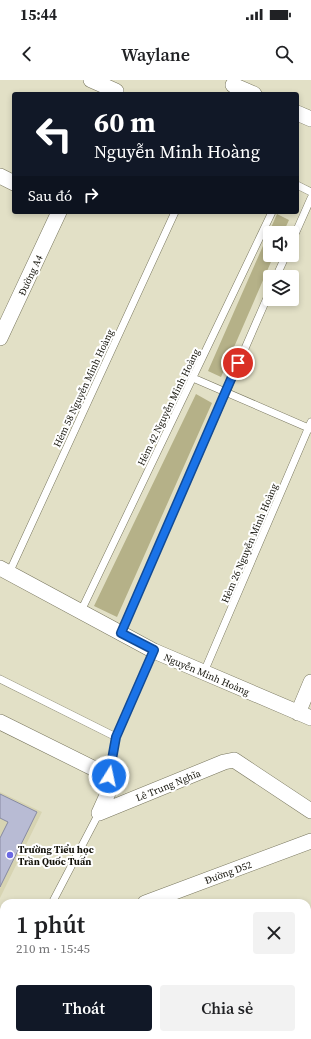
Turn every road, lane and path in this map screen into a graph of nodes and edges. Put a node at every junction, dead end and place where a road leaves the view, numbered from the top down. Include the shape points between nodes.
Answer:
1 (91, 80) edge
2 (117, 88) edge
3 (231, 89) edge
4 (245, 92) edge
5 (299, 114) edge
6 (311, 119) edge
7 (0, 176) edge
8 (12, 182) edge
9 (299, 186) edge
10 (311, 192) edge
11 (311, 198) edge
12 (58, 214) edge
13 (173, 214) edge
14 (271, 214) edge
15 (299, 226) edge
16 (263, 306) edge
17 (6, 309) edge
18 (0, 338) edge
19 (193, 378) junction
20 (226, 392) junction
21 (310, 426) edge
22 (4, 571) edge
23 (81, 612) junction
24 (121, 633) junction
25 (154, 650) junction
26 (204, 672) junction
27 (0, 679) edge
28 (311, 682) edge
29 (304, 715) edge
30 (0, 722) edge
31 (116, 737) junction
32 (109, 776) junction
33 (311, 811) edge
34 (99, 813) junction
35 (311, 841) edge
36 (54, 899) edge
37 (156, 899) edge

1 - 2 street
3 - 4 street
5 - 6 street
7 - 8 street
9 - 10 lane
11 - 15 lane
12 - 17 street, Đường A4
13 - 22 lane, Hẻm 58 Nguyễn Minh Hoàng
14 - 19 lane, Hẻm 42 Nguyễn Minh Hoàng
16 - 20 lane
17 - 18 street, Đường A4
19 - 20 lane
19 - 23 lane, Hẻm 42 Nguyễn Minh Hoàng
20 - 21 lane
20 - 24 lane
21 - 26 lane, Hẻm 26 Nguyễn Minh Hoàng
22 - 23 street, Nguyễn Minh Hoàng
23 - 24 street, Nguyễn Minh Hoàng
24 - 25 street, Nguyễn Minh Hoàng
25 - 26 street, Nguyễn Minh Hoàng
25 - 31 lane
26 - 29 street, Nguyễn Minh Hoàng
27 - 31 lane
28 - 29 street
30 - 32 street
31 - 32 lane
32 - 34 street via 108,793
33 - 34 street, Lê Trung Nghĩa via 234,760
34 - 36 lane
35 - 37 street, Đường D52

